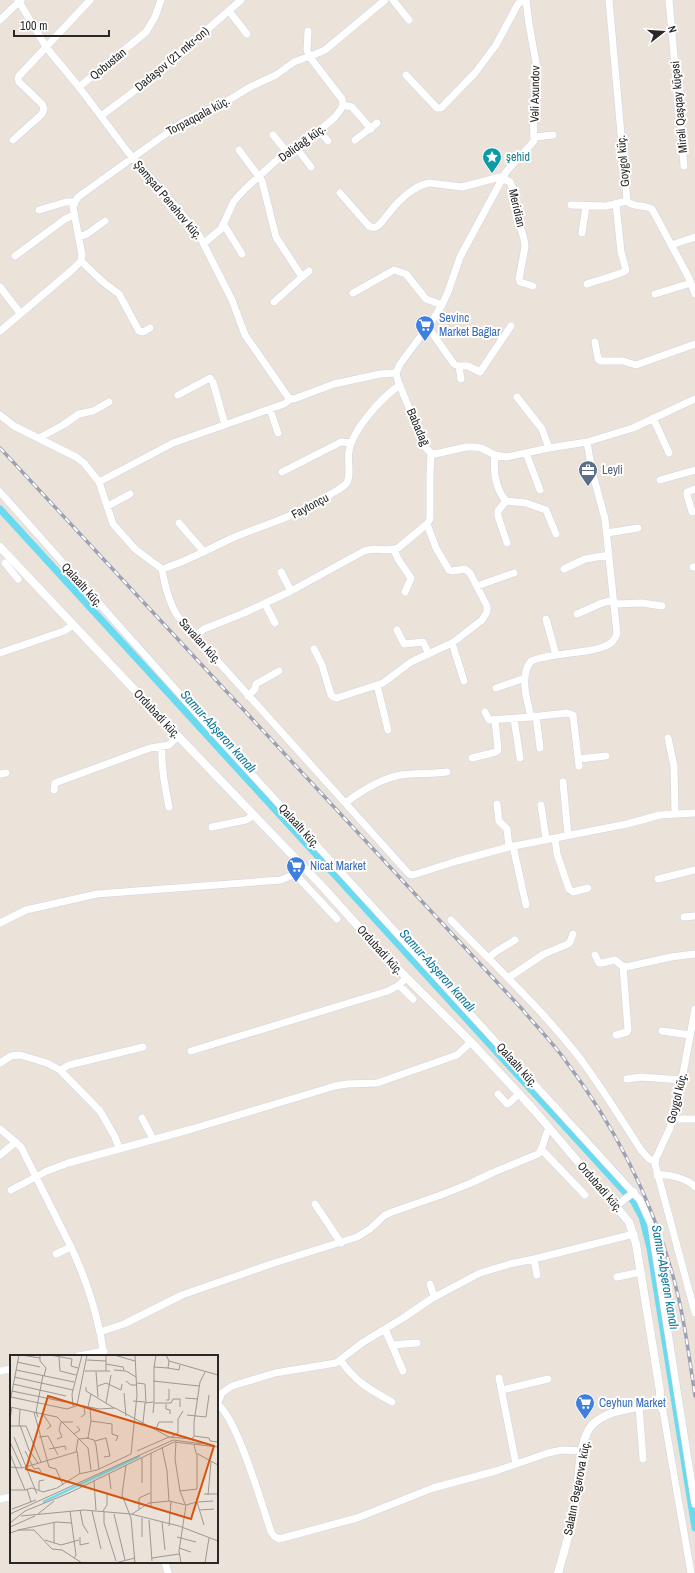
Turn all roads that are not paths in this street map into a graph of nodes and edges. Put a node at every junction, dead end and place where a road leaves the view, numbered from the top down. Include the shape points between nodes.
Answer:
1 (90, 0) edge
2 (161, 0) edge
3 (241, 0) edge
4 (385, 0) edge
5 (393, 0) edge
6 (525, 0) edge
7 (609, 0) edge
8 (669, 0) edge
9 (19, 1) edge
10 (229, 11) junction
11 (0, 20) edge
12 (409, 20) dead end
13 (308, 30) dead end
14 (247, 34) dead end
15 (46, 47) junction
16 (309, 56) junction
17 (406, 75) dead end
18 (79, 87) junction
19 (343, 104) junction
20 (101, 116) junction
21 (377, 123) dead end
22 (370, 129) junction
23 (319, 131) junction
24 (274, 135) dead end
25 (553, 135) dead end
26 (535, 137) junction
27 (13, 140) dead end
28 (328, 140) dead end
29 (355, 140) dead end
30 (295, 146) junction
31 (239, 150) dead end
32 (287, 152) junction
33 (132, 158) junction
34 (684, 166) dead end
35 (311, 168) dead end
36 (260, 177) junction
37 (503, 178) junction
38 (340, 193) dead end
39 (627, 201) junction
40 (75, 202) junction
41 (616, 204) junction
42 (571, 205) dead end
43 (586, 206) junction
44 (39, 210) dead end
45 (74, 215) junction
46 (105, 221) dead end
47 (224, 225) junction
48 (582, 233) dead end
49 (79, 237) junction
50 (695, 237) edge
51 (204, 243) junction
52 (671, 245) junction
53 (242, 254) dead end
54 (15, 256) dead end
55 (81, 261) junction
56 (309, 271) dead end
57 (302, 277) junction
58 (692, 279) edge
59 (587, 284) dead end
60 (533, 286) dead end
61 (0, 287) edge
62 (353, 293) dead end
63 (656, 294) dead end
64 (695, 294) edge
65 (274, 302) dead end
66 (442, 305) junction
67 (20, 313) junction
68 (511, 326) dead end
69 (428, 327) junction
70 (150, 328) dead end
71 (0, 331) edge
72 (595, 342) dead end
73 (695, 344) edge
74 (458, 366) junction
75 (396, 373) junction
76 (461, 379) dead end
77 (400, 385) junction
78 (178, 395) dead end
79 (517, 397) dead end
80 (291, 399) junction
81 (695, 399) edge
82 (109, 402) dead end
83 (270, 409) junction
84 (0, 414) edge
85 (653, 418) junction
86 (225, 425) junction
87 (278, 433) dead end
88 (39, 438) junction
89 (587, 442) junction
90 (351, 443) junction
91 (549, 448) junction
92 (431, 453) junction
93 (526, 453) junction
94 (669, 453) dead end
95 (495, 455) junction
96 (695, 470) edge
97 (282, 472) dead end
98 (660, 480) dead end
99 (99, 482) junction
100 (695, 489) edge
101 (540, 490) dead end
102 (0, 492) edge
103 (130, 494) dead end
104 (506, 501) junction
105 (108, 506) junction
106 (692, 512) dead end
107 (179, 523) dead end
108 (427, 524) junction
109 (638, 528) dead end
110 (607, 533) junction
111 (556, 534) dead end
112 (507, 543) dead end
113 (0, 547) edge
114 (394, 550) junction
115 (204, 552) junction
116 (609, 555) junction
117 (6, 563) edge
118 (162, 569) junction
119 (564, 569) dead end
120 (281, 572) dead end
121 (514, 573) dead end
122 (18, 579) dead end
123 (477, 586) junction
124 (291, 591) junction
125 (405, 592) dead end
126 (614, 602) junction
127 (265, 604) junction
128 (662, 606) dead end
129 (577, 614) dead end
130 (546, 619) dead end
131 (275, 623) dead end
132 (73, 625) junction
133 (398, 630) dead end
134 (195, 636) junction
135 (452, 643) junction
136 (314, 649) dead end
137 (0, 654) edge
138 (429, 654) junction
139 (556, 655) junction
140 (279, 671) dead end
141 (525, 678) junction
142 (464, 681) dead end
143 (377, 685) junction
144 (496, 688) dead end
145 (248, 696) junction
146 (485, 712) dead end
147 (534, 717) junction
148 (514, 719) junction
149 (495, 720) junction
150 (388, 730) dead end
151 (178, 736) junction
152 (668, 738) dead end
153 (162, 747) junction
154 (540, 748) dead end
155 (606, 756) dead end
156 (472, 758) dead end
157 (520, 758) dead end
158 (447, 772) dead end
159 (563, 782) dead end
160 (54, 790) dead end
161 (345, 803) junction
162 (497, 804) dead end
163 (541, 805) dead end
164 (169, 807) dead end
165 (695, 813) edge
166 (675, 814) junction
167 (254, 815) junction
168 (212, 827) dead end
169 (568, 835) junction
170 (556, 838) junction
171 (546, 839) junction
172 (511, 847) junction
173 (302, 865) junction
174 (695, 870) edge
175 (295, 874) junction
176 (658, 879) dead end
177 (588, 888) dead end
178 (526, 905) dead end
179 (695, 916) edge
180 (684, 917) dead end
181 (337, 919) dead end
182 (451, 920) dead end
183 (0, 923) edge
184 (573, 934) dead end
185 (515, 940) dead end
186 (596, 954) dead end
187 (695, 954) edge
188 (488, 958) junction
189 (623, 966) junction
190 (406, 978) junction
191 (508, 978) junction
192 (400, 985) junction
193 (413, 999) dead end
194 (695, 1009) edge
195 (694, 1027) edge
196 (662, 1031) dead end
197 (616, 1035) dead end
198 (690, 1035) junction
199 (471, 1042) junction
200 (143, 1047) dead end
201 (191, 1051) dead end
202 (0, 1063) edge
203 (60, 1070) junction
204 (627, 1079) dead end
205 (682, 1080) junction
206 (498, 1094) dead end
207 (519, 1094) junction
208 (142, 1118) dead end
209 (673, 1119) junction
210 (695, 1119) edge
211 (0, 1128) edge
212 (549, 1129) junction
213 (153, 1139) junction
214 (16, 1142) junction
215 (119, 1148) junction
216 (542, 1150) junction
217 (0, 1155) edge
218 (655, 1161) junction
219 (657, 1175) junction
220 (36, 1177) junction
221 (695, 1187) edge
222 (11, 1190) dead end
223 (634, 1192) junction
224 (585, 1195) dead end
225 (315, 1204) dead end
226 (616, 1206) junction
227 (634, 1234) junction
228 (341, 1243) junction
229 (71, 1247) junction
230 (56, 1254) dead end
231 (534, 1259) junction
232 (641, 1272) junction
233 (537, 1275) dead end
234 (617, 1277) dead end
235 (430, 1284) dead end
236 (692, 1288) edge
237 (434, 1296) junction
238 (695, 1313) edge
239 (385, 1329) junction
240 (100, 1332) junction
241 (417, 1343) dead end
242 (392, 1345) junction
243 (104, 1354) edge
244 (91, 1355) edge
245 (341, 1361) junction
246 (10, 1369) edge
247 (0, 1371) edge
248 (403, 1371) dead end
249 (499, 1378) dead end
250 (548, 1378) dead end
251 (502, 1390) junction
252 (218, 1402) edge
253 (392, 1402) dead end
254 (658, 1402) junction
255 (218, 1405) edge
256 (639, 1406) junction
257 (582, 1450) junction
258 (643, 1459) dead end
259 (516, 1464) junction
260 (10, 1497) edge
261 (0, 1499) edge
262 (695, 1504) edge
263 (165, 1563) edge
264 (168, 1573) edge
265 (558, 1573) edge
266 (691, 1573) edge

1 - 15 street
2 - 18 street, Qobustan via 146,32
3 - 10 street, Dadaşov (21 mkr-on)
4 - 16 street, Torpaqqala küç. via 325,50
5 - 12 street
6 - 17 street via 518,4 496,45 475,73 441,108 437,108
6 - 26 street, Vəli Axundov via 537,68
7 - 39 street, Goygol küç.
8 - 34 street, Mirəli Qaşqay küçəsi
9 - 11 street
9 - 15 street, Şəmşad Pənəhov küç.
10 - 14 street
10 - 20 street, Dadaşov (21 mkr-on) via 144,84
13 - 16 street
15 - 18 street, Şəmşad Pənəhov küç.
15 - 27 street via 18,79 44,109 42,114
16 - 19 street via 338,93
16 - 33 street, Torpaqqala küç. via 294,62 276,75 224,103 181,123
18 - 20 street, Şəmşad Pənəhov küç.
19 - 22 street via 352,107
19 - 23 street, Dəlidağ küç. via 335,117
20 - 33 street, Şəmşad Pənəhov küç.
21 - 22 street
22 - 29 street
23 - 28 street
23 - 30 street, Dəlidağ küç.
24 - 32 street
25 - 26 street
26 - 37 street, Vəli Axundov via 533,144 509,168
30 - 32 street, Dəlidağ küç.
30 - 35 street
31 - 36 street
32 - 36 street, Dəlidağ küç.
33 - 40 street, Torpaqqala küç. via 78,197
33 - 51 street, Şəmşad Pənəhov küç. via 172,202
36 - 47 street, Dəlidağ küç. via 234,202
36 - 57 street via 276,237
37 - 38 street, Meridian via 496,177 462,187 424,184 393,207 374,228 370,228
37 - 60 street, Meridian via 510,182 513,189 516,212 524,239 519,279 520,282
37 - 66 street via 460,257
39 - 41 street
39 - 52 street, Goygol küç. via 631,205 652,209
40 - 44 street
40 - 45 street
41 - 43 street
41 - 59 street via 621,252 626,270 622,274
42 - 43 street
43 - 48 street
45 - 49 street
45 - 54 street
46 - 49 street
47 - 51 street, Dəlidağ küç.
47 - 53 street
49 - 55 street
50 - 52 street
51 - 80 street, Şəmşad Pənəhov küç. via 245,334 283,392
52 - 58 street, Goygol küç.
55 - 67 street
55 - 70 street via 119,294 139,331 143,332
56 - 57 street
57 - 65 street
58 - 63 street
58 - 64 street, Goygol küç.
61 - 67 street
62 - 66 street via 394,270 406,274 426,299
66 - 69 street
67 - 71 street
68 - 74 street via 481,371 478,372 468,366
69 - 74 street
69 - 75 street
72 - 73 street via 598,359 601,361 623,361 636,365
74 - 76 street
75 - 77 street, Babadağ
75 - 80 street via 334,384
77 - 90 street, Faytonçu via 370,413
77 - 92 street, Babadağ via 425,447
78 - 86 street via 206,379 211,379
79 - 91 street via 542,429
80 - 83 street
81 - 85 street, Babadağ
82 - 88 street via 93,411 79,414
83 - 86 street
83 - 87 street
84 - 88 street via 14,426
85 - 89 street, Babadağ via 621,432
85 - 94 street
86 - 99 street via 173,443
88 - 99 street via 76,457
89 - 91 street, Babadağ
89 - 110 street
90 - 97 street via 341,442
90 - 115 street, Faytonçu via 345,484 311,507
91 - 93 street, Babadağ
92 - 95 street, Babadağ via 439,454 474,447
92 - 108 street via 431,514
93 - 95 street, Babadağ via 507,457
93 - 101 street
95 - 104 street via 496,483
96 - 98 street
99 - 105 street
100 - 106 street via 686,495
102 - 223 street, Qalaaltı küç. via 233,754
103 - 105 street
104 - 111 street via 526,503 546,510
104 - 112 street via 498,511 498,516
105 - 118 street via 111,519 126,539
107 - 115 street
108 - 114 street
108 - 123 street via 436,548 449,570 468,570
109 - 110 street
110 - 116 street
113 - 117 street, Ordubadi küç.
114 - 124 street via 370,549
114 - 125 street via 411,578
115 - 118 street, Faytonçu
116 - 119 street via 585,559
116 - 126 street
117 - 122 street
117 - 132 street, Ordubadi küç.
118 - 134 street, Savalan küç. via 173,608
120 - 124 street
121 - 123 street
123 - 135 street via 487,606 487,612 482,620
124 - 127 street
126 - 128 street
126 - 129 street via 602,603
126 - 139 street via 617,634 612,642 601,648
127 - 131 street
127 - 134 street via 204,629
130 - 139 street
132 - 137 street via 64,631
132 - 151 street, Ordubadi küç.
133 - 138 street via 404,644 421,641
134 - 145 street, Savalan küç.
135 - 138 street
135 - 142 street
136 - 143 street via 333,697 337,698
138 - 143 street via 411,662
139 - 141 street via 531,661
140 - 145 street via 256,684
141 - 144 street
141 - 147 street via 526,694
143 - 150 street
145 - 161 street, Savalan küç.
146 - 149 street via 489,720
147 - 148 street
147 - 154 street
147 - 155 street via 567,713 574,715 579,762
148 - 149 street
148 - 157 street
149 - 156 street via 498,750
151 - 153 street via 169,745
151 - 167 street, Ordubadi küç.
152 - 166 street via 674,766
153 - 160 street via 150,748 58,782
153 - 164 street via 163,775
158 - 161 street via 393,777 361,791
159 - 169 street
161 - 172 street, Savalan küç. via 409,874
162 - 172 street via 499,821 506,829
163 - 171 street
165 - 166 street
166 - 169 street
167 - 168 street via 246,820
167 - 173 street, Ordubadi küç.
169 - 170 street
170 - 171 street
170 - 177 street via 557,854 569,889 573,892
171 - 172 street
172 - 178 street
173 - 175 street
173 - 190 street, Ordubadi küç.
174 - 176 street
175 - 181 street
175 - 183 street via 281,880 97,894 26,910
179 - 180 street
182 - 188 street
184 - 191 street via 568,944 544,954
185 - 188 street
186 - 189 street via 599,963 614,960
187 - 189 street
188 - 191 street
189 - 197 street via 628,1030
190 - 192 street
190 - 199 street, Ordubadi küç.
191 - 218 street via 574,1051 642,1150 649,1159
192 - 193 street
192 - 201 street via 388,991
194 - 195 street, Goygol küç.
195 - 198 street, Goygol küç.
196 - 198 street
198 - 205 street, Goygol küç.
199 - 207 street, Ordubadi küç.
199 - 213 street via 452,1057 377,1083 335,1086
200 - 203 street via 69,1065
202 - 203 street via 11,1056 20,1055
203 - 215 street via 100,1111
204 - 205 street via 641,1077
205 - 209 street, Goygol küç.
206 - 207 street via 507,1104
207 - 212 street, Ordubadi küç.
208 - 213 street
209 - 210 street
209 - 218 street, Goygol küç.
211 - 214 street
212 - 216 street
212 - 226 street, Ordubadi küç.
213 - 215 street
214 - 217 street
214 - 220 street via 29,1159
215 - 220 street via 68,1163
216 - 224 street
216 - 228 street via 531,1158 471,1183 385,1215 370,1229
218 - 219 street
219 - 221 street via 672,1176
219 - 236 street
220 - 222 street
220 - 229 street
223 - 226 street
223 - 262 street, Qalaaltı küç. via 644,1206 651,1224
225 - 228 street
226 - 227 street, Ordubadi küç. via 629,1222
227 - 231 street
227 - 232 street, Ordubadi küç.
228 - 240 street via 182,1295 124,1324
229 - 230 street
229 - 240 street
231 - 233 street
231 - 237 street via 480,1273
232 - 234 street
232 - 254 street, Ordubadi küç. via 660,1391
235 - 237 street
236 - 238 street
237 - 239 street
239 - 242 street
239 - 245 street via 362,1343
240 - 243 street
241 - 242 street
242 - 248 street
243 - 244 street
245 - 252 street via 275,1373 232,1386 222,1393
245 - 253 street via 364,1386
246 - 247 street
249 - 251 street
250 - 251 street
251 - 259 street
254 - 256 street, Salatın Əsgərova küç.
254 - 266 street via 663,1411
255 - 259 street via 225,1412 242,1448 271,1532 279,1539 358,1518 433,1488
256 - 257 street, Salatın Əsgərova küç. via 613,1412 600,1419 589,1430
256 - 258 street
257 - 259 street via 562,1450
257 - 265 street, Salatın Əsgərova küç. via 576,1504
260 - 261 street
263 - 264 street

